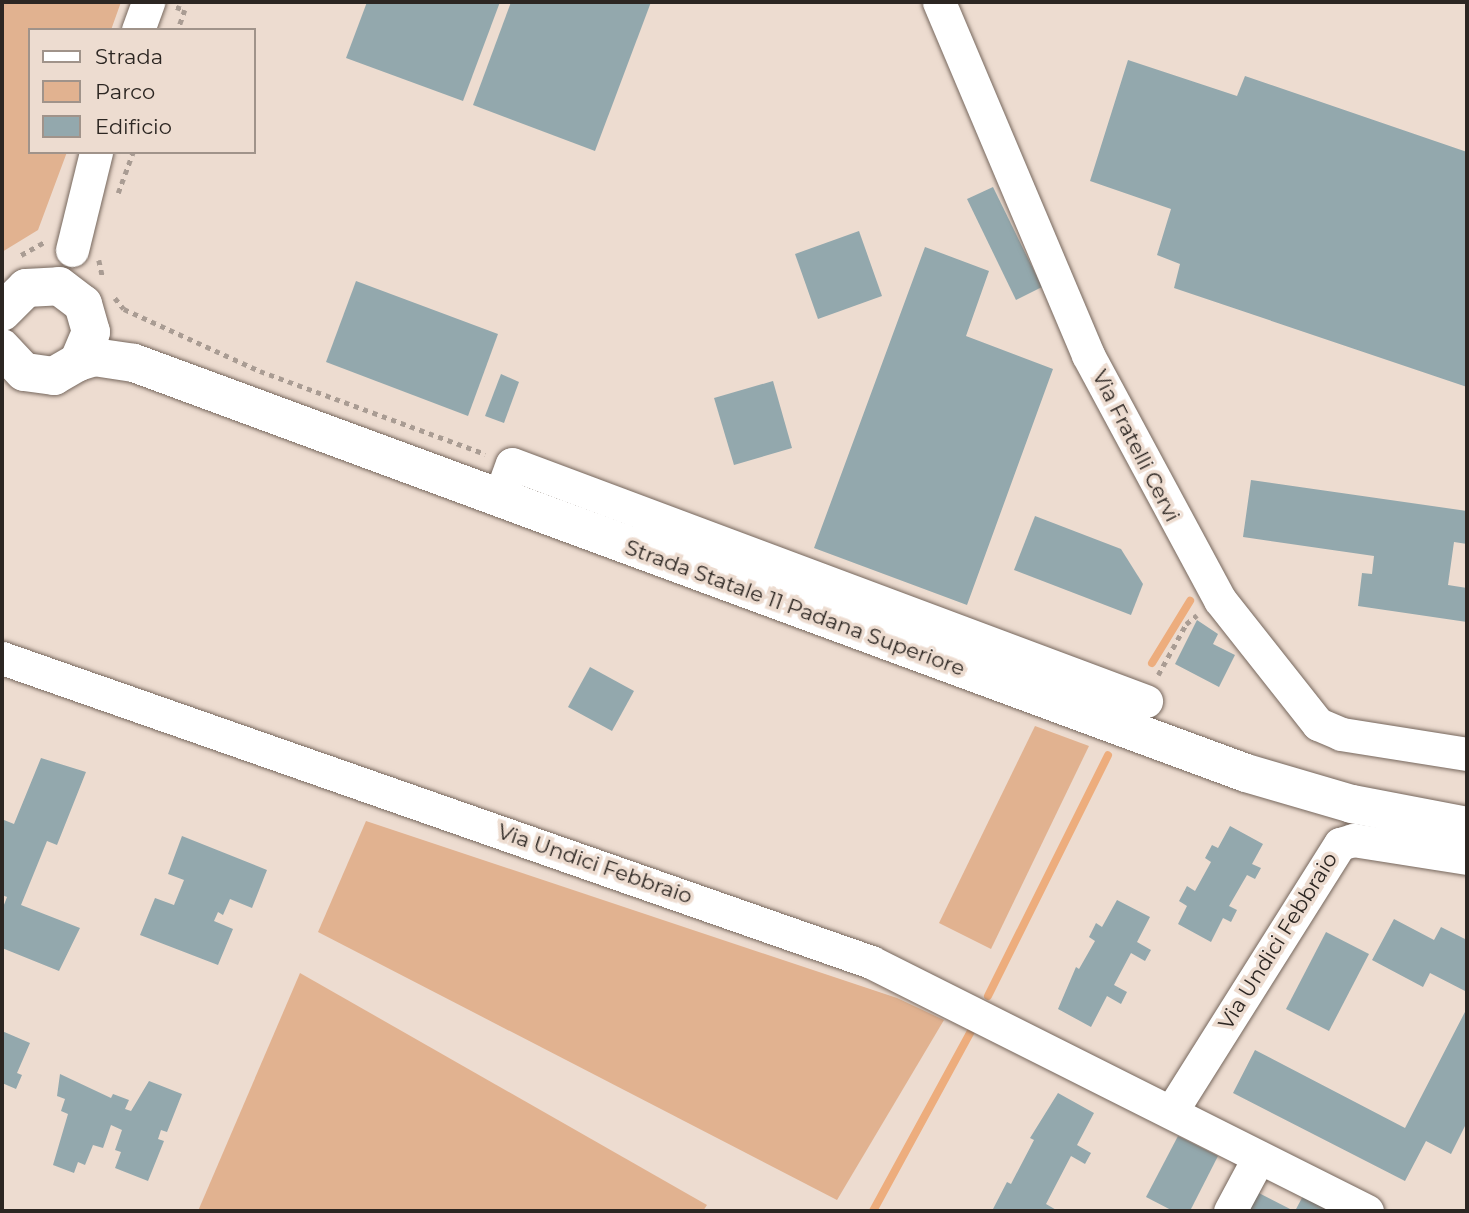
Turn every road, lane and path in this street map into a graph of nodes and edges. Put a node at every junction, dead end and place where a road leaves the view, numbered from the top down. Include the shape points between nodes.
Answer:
1 (148, 2) edge
2 (939, 2) edge
3 (139, 28) edge
4 (96, 154) edge
5 (74, 246) junction
6 (36, 289) edge
7 (111, 293) dead end
8 (91, 326) junction
9 (2, 348) edge
10 (78, 362) junction
11 (134, 363) junction
12 (506, 482) junction
13 (1220, 600) junction
14 (2, 658) edge
15 (1146, 701) joint
16 (1467, 754) edge
17 (1467, 834) edge
18 (1171, 1112) junction
19 (1259, 1157) junction
20 (1230, 1211) edge
21 (1367, 1211) edge

1 - 3 street
2 - 13 street, Via Fratelli Cervi via 1088,355
4 - 5 street
5 - 6 street
5 - 6 path via 57,235
5 - 6 path via 97,250
6 - 8 main road, Strada Statale 11 Padana Superiore via 83,304
7 - 12 path via 124,309
8 - 10 main road via 89,345
8 - 11 main road, Strada Statale 11 Padana Superiore via 100,341
9 - 10 main road, Strada Statale 11 Padana Superiore via 17,368 38,376 61,374
10 - 11 main road, Strada Statale 11 Padana Superiore via 94,357
11 - 12 main road, Strada Statale 11 Padana Superiore
12 - 15 street
12 - 17 main road, Strada Statale 11 Padana Superiore via 1220,764
13 - 15 path via 1186,624
13 - 16 street, Via Fratelli Cervi via 1306,713 1329,730
14 - 18 street, Via Undici Febbraio via 836,948 887,969
17 - 18 street, Via Undici Febbraio via 1340,844
18 - 19 street, Via Undici Febbraio
19 - 20 street
19 - 21 street, Via Undici Febbraio

